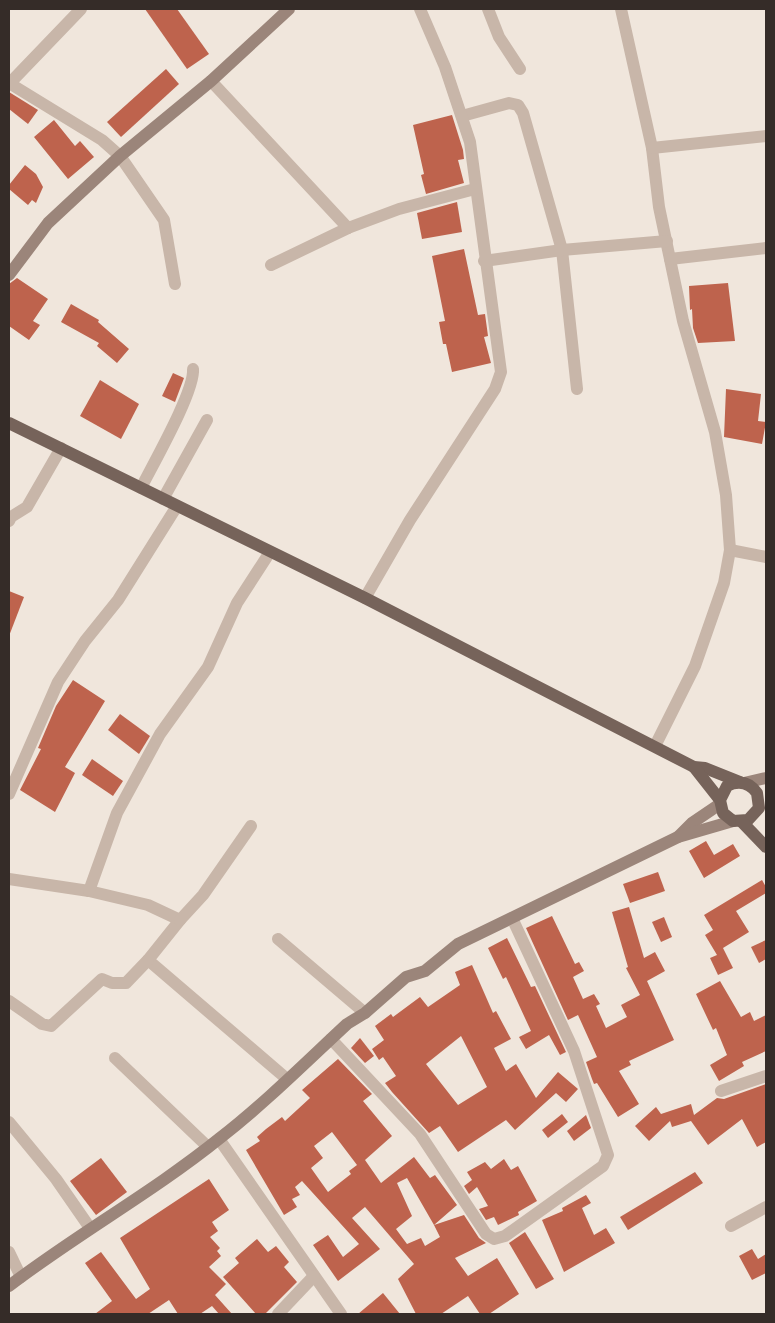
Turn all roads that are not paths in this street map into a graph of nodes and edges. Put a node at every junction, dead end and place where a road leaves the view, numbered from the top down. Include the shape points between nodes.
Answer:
1 (81, 9) edge
2 (289, 9) edge
3 (420, 9) edge
4 (488, 9) edge
5 (621, 9) edge
6 (520, 69) dead end
7 (211, 82) junction
8 (9, 84) edge
9 (462, 116) junction
10 (766, 136) edge
11 (652, 148) junction
12 (120, 156) junction
13 (476, 189) junction
14 (348, 228) junction
15 (667, 241) junction
16 (766, 248) edge
17 (562, 250) junction
18 (670, 259) junction
19 (484, 261) junction
20 (271, 265) dead end
21 (9, 275) edge
22 (175, 284) dead end
23 (193, 369) dead end
24 (577, 389) dead end
25 (208, 420) dead end
26 (9, 422) edge
27 (61, 448) junction
28 (141, 488) junction
29 (163, 499) junction
30 (177, 506) junction
31 (9, 521) edge
32 (730, 550) junction
33 (270, 552) junction
34 (766, 557) edge
35 (364, 598) junction
36 (655, 746) junction
37 (694, 767) junction
38 (766, 778) edge
39 (742, 782) junction
40 (9, 794) edge
41 (720, 802) junction
42 (761, 805) edge
43 (766, 820) edge
44 (737, 821) junction
45 (251, 826) dead end
46 (678, 837) junction
47 (766, 846) edge
48 (9, 879) edge
49 (89, 891) junction
50 (512, 918) junction
51 (180, 920) junction
52 (278, 939) dead end
53 (148, 960) junction
54 (9, 1001) edge
55 (365, 1014) junction
56 (331, 1039) junction
57 (115, 1058) dead end
58 (766, 1076) edge
59 (287, 1079) junction
60 (721, 1091) dead end
61 (9, 1122) edge
62 (214, 1143) junction
63 (766, 1207) edge
64 (731, 1226) dead end
65 (90, 1228) junction
66 (9, 1252) edge
67 (314, 1276) junction
68 (21, 1277) junction
69 (9, 1286) edge
70 (278, 1314) edge
71 (341, 1314) edge

1 - 8 street
2 - 7 main road
3 - 9 street
4 - 6 street via 499,37
5 - 11 street
7 - 12 main road
7 - 14 street
8 - 12 street via 102,140
9 - 13 street via 470,142
9 - 17 street via 509,103 518,105
10 - 11 street
11 - 15 street
12 - 21 main road via 48,223
12 - 22 street via 164,220
13 - 14 street via 399,209
13 - 19 street
14 - 20 street
15 - 17 street
15 - 18 street
16 - 18 street
17 - 19 street
17 - 24 street
18 - 32 street via 683,321 715,432 726,495
19 - 35 street via 500,354 501,372 495,389
23 - 28 street via 194,378 188,395
25 - 29 street
26 - 27 main road
27 - 28 main road
27 - 31 street via 27,507
28 - 29 main road
29 - 30 main road
30 - 33 main road
30 - 40 street via 118,600 58,682
32 - 34 street
32 - 36 street via 724,583 695,666
33 - 35 main road
33 - 49 street via 237,603 208,668 160,734 116,813
35 - 36 main road
36 - 37 main road
37 - 39 main road
37 - 41 main road
38 - 39 main road
39 - 41 main road via 727,786
39 - 42 main road via 753,787
41 - 44 main road via 723,813
41 - 46 main road
42 - 43 main road
42 - 44 main road via 753,816
44 - 46 main road
44 - 47 main road
45 - 51 street via 203,895
46 - 50 main road
48 - 49 street
49 - 51 street via 148,906
50 - 55 main road via 458,944 425,971 406,977
50 - 56 street via 574,1051 608,1155 603,1166 505,1236 494,1239 486,1234 420,1134
51 - 53 street
52 - 55 street
53 - 54 street via 126,983 102,979 51,1026 42,1024
53 - 59 street
55 - 56 main road via 347,1024
56 - 59 main road
57 - 62 street
58 - 60 street
59 - 62 main road
61 - 65 street via 56,1179
62 - 65 main road
62 - 67 street
63 - 64 street
65 - 68 main road
66 - 68 street
67 - 70 street
67 - 71 street
68 - 69 main road

